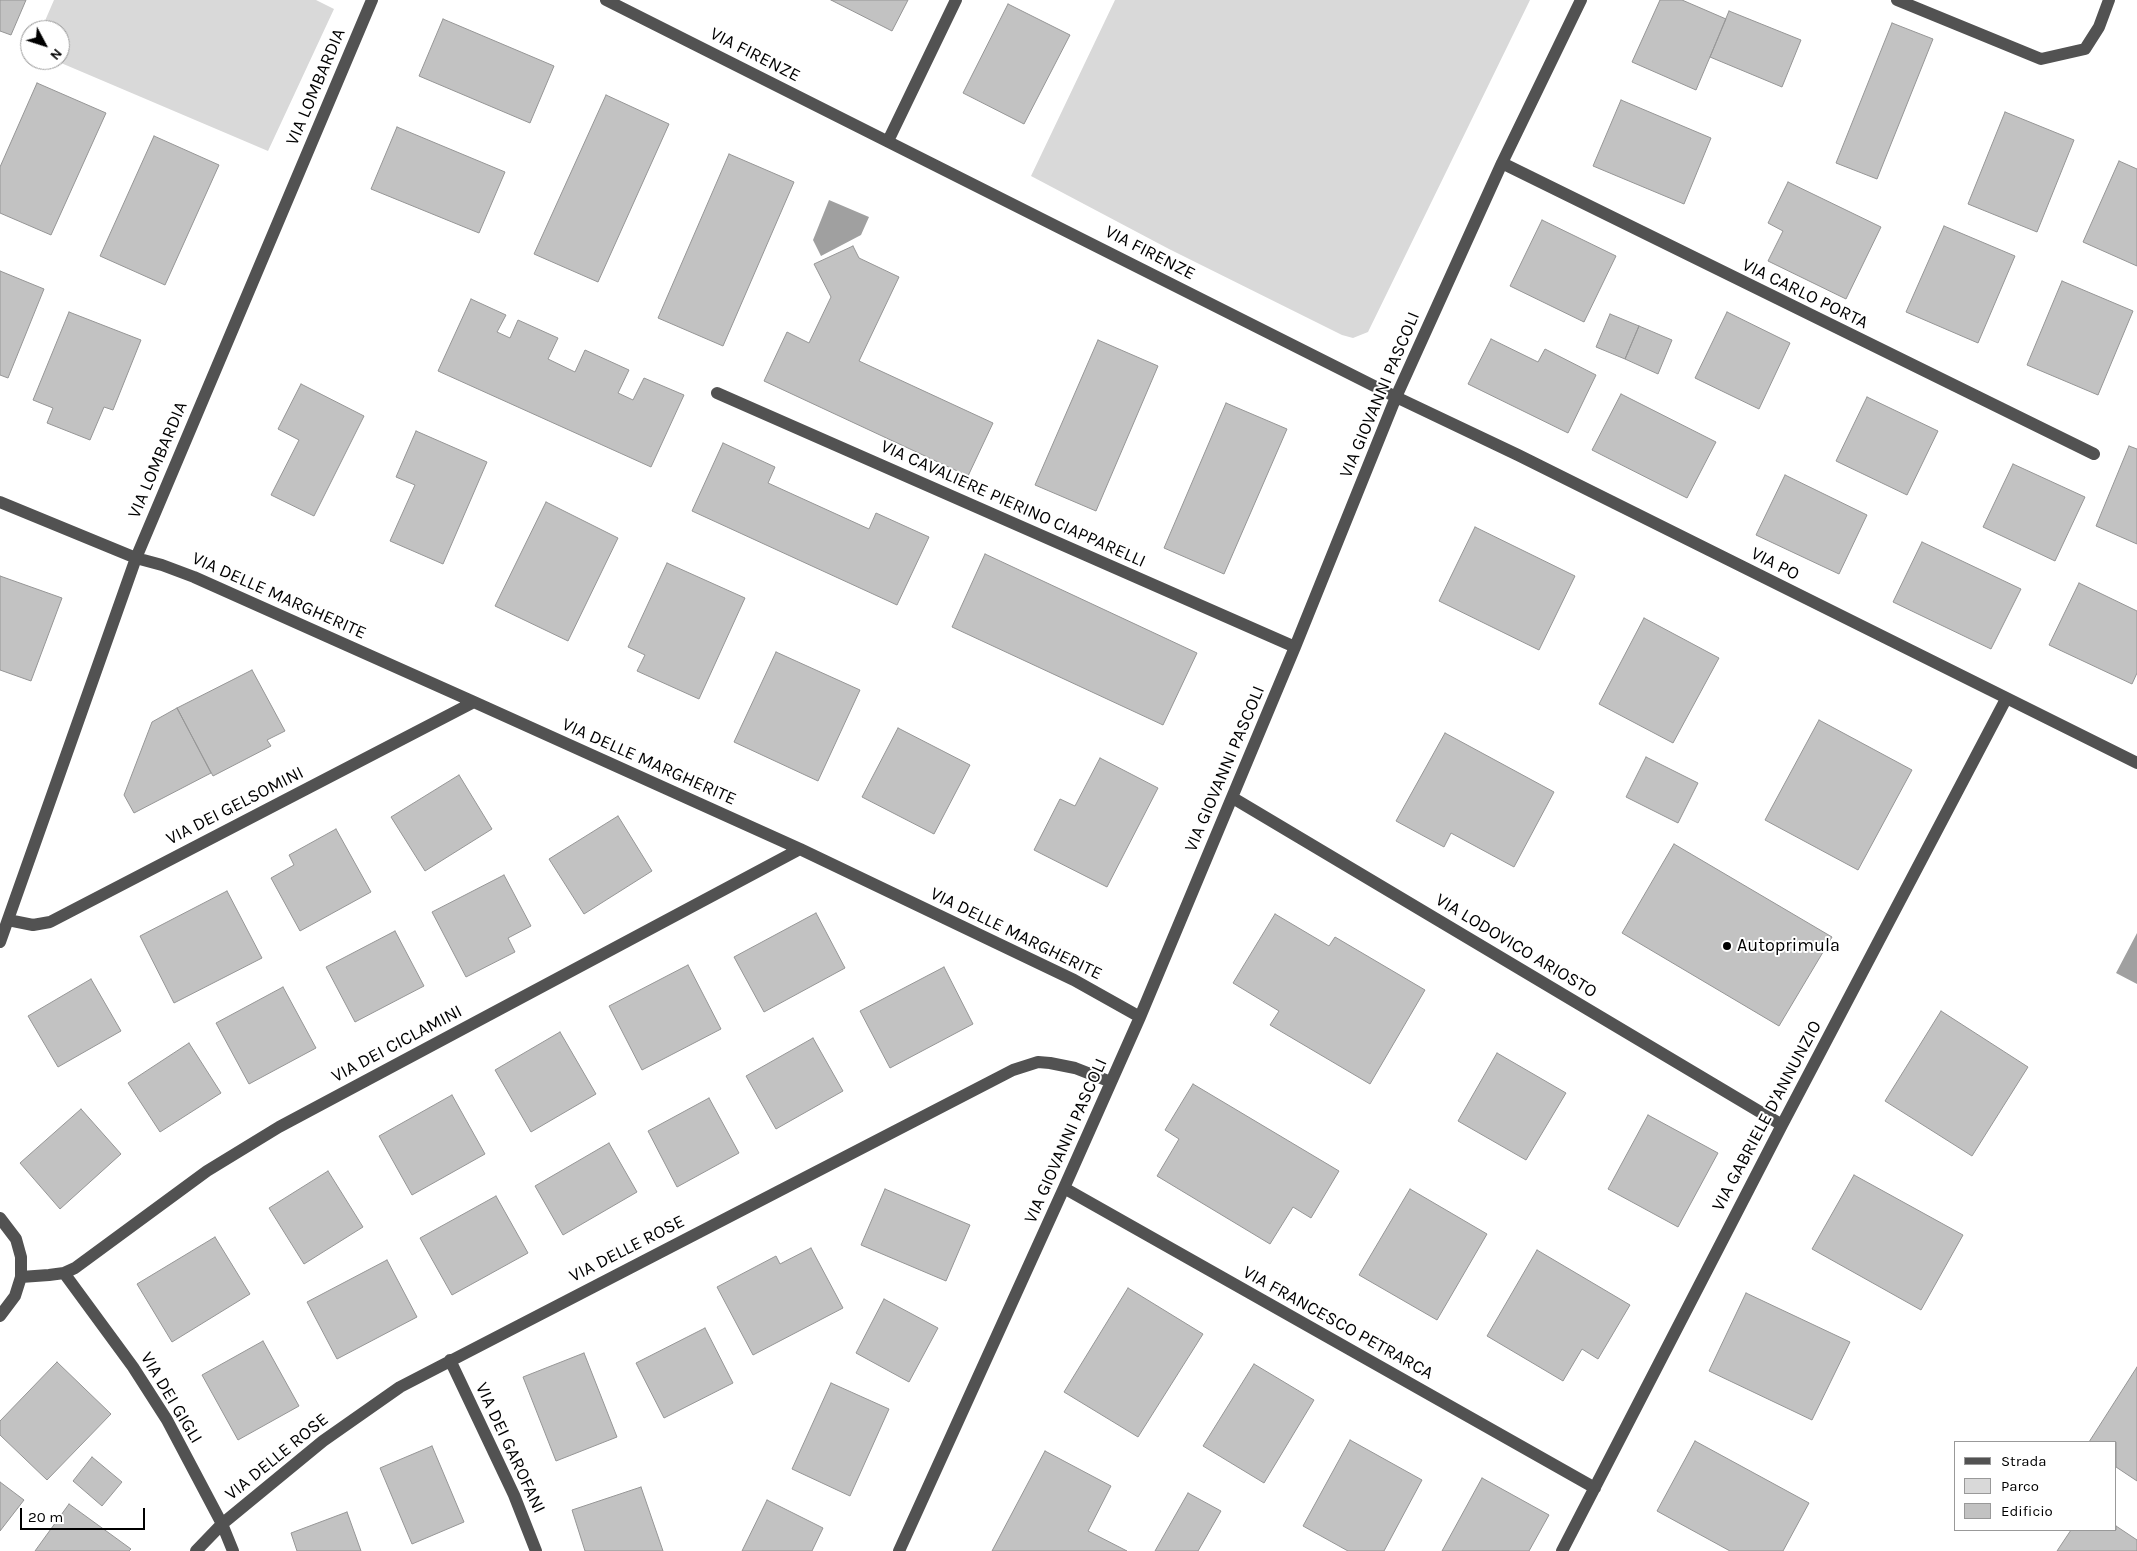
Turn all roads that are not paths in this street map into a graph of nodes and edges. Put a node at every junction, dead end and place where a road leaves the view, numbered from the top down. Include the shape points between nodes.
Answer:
1 (372, 0) edge
2 (606, 0) edge
3 (956, 0) edge
4 (1581, 0) edge
5 (1897, 0) edge
6 (2109, 0) edge
7 (888, 141) junction
8 (1502, 163) junction
9 (717, 393) dead end
10 (1396, 397) junction
11 (2094, 454) dead end
12 (0, 502) edge
13 (136, 558) junction
14 (1295, 647) junction
15 (2006, 699) junction
16 (474, 702) junction
17 (2137, 763) edge
18 (1232, 798) junction
19 (800, 850) junction
20 (8, 920) junction
21 (0, 942) edge
22 (1140, 1016) junction
23 (1111, 1082) junction
24 (1782, 1125) junction
25 (1064, 1188) junction
26 (0, 1218) edge
27 (64, 1273) junction
28 (21, 1277) junction
29 (0, 1316) edge
30 (450, 1360) junction
31 (1595, 1488) junction
32 (222, 1524) junction
33 (196, 1551) edge
34 (233, 1551) edge
35 (536, 1551) edge
36 (899, 1551) edge
37 (1562, 1551) edge

1 - 13 street, VIA LOMBARDIA
2 - 7 street, VIA FIRENZE
3 - 7 street
4 - 8 street, VIA GIOVANNI PASCOLI
5 - 6 street via 2041,59 2085,49 2099,27
7 - 10 street, VIA FIRENZE
8 - 10 street, VIA GIOVANNI PASCOLI
8 - 11 street, VIA CARLO PORTA
9 - 14 street, VIA CAVALIERE PIERINO CIAPPARELLI
10 - 14 street, VIA GIOVANNI PASCOLI
10 - 15 street, VIA PO
12 - 13 street, VIA DELLE MARGHERITE
13 - 16 street, VIA DELLE MARGHERITE via 194,577
13 - 20 street, VIA LOMBARDIA
14 - 18 street, VIA GIOVANNI PASCOLI
15 - 17 street, VIA PO
15 - 24 street, VIA GABRIELE D'ANNUNZIO
16 - 19 street, VIA DELLE MARGHERITE
16 - 20 street, VIA DEI GELSOMINI via 50,922 33,925
18 - 22 street, VIA GIOVANNI PASCOLI
18 - 24 street, VIA LODOVICO ARIOSTO
19 - 22 street, VIA DELLE MARGHERITE via 1074,980
19 - 27 street, VIA DEI CICLAMINI via 279,1126 207,1171 86,1262
20 - 21 street, VIA LOMBARDIA
22 - 23 street, VIA GIOVANNI PASCOLI
23 - 25 street, VIA GIOVANNI PASCOLI
23 - 30 street, VIA DELLE ROSE via 1075,1068 1050,1063 1038,1062 1013,1070
24 - 31 street, VIA GABRIELE D'ANNUNZIO
25 - 31 street, VIA FRANCESCO PETRARCA
25 - 36 street, VIA GIOVANNI PASCOLI
26 - 28 street via 16,1239 21,1257
27 - 28 street, VIA DEI CICLAMINI
27 - 32 street, VIA DEI GIGLI via 151,1394
28 - 29 street via 15,1296
30 - 32 street, VIA DELLE ROSE via 400,1387 352,1420
30 - 35 street, VIA DEI GAROFANI via 514,1495
31 - 37 street, VIA GABRIELE D'ANNUNZIO
32 - 33 street, VIA DELLE ROSE
32 - 34 street, VIA DEI GIGLI

